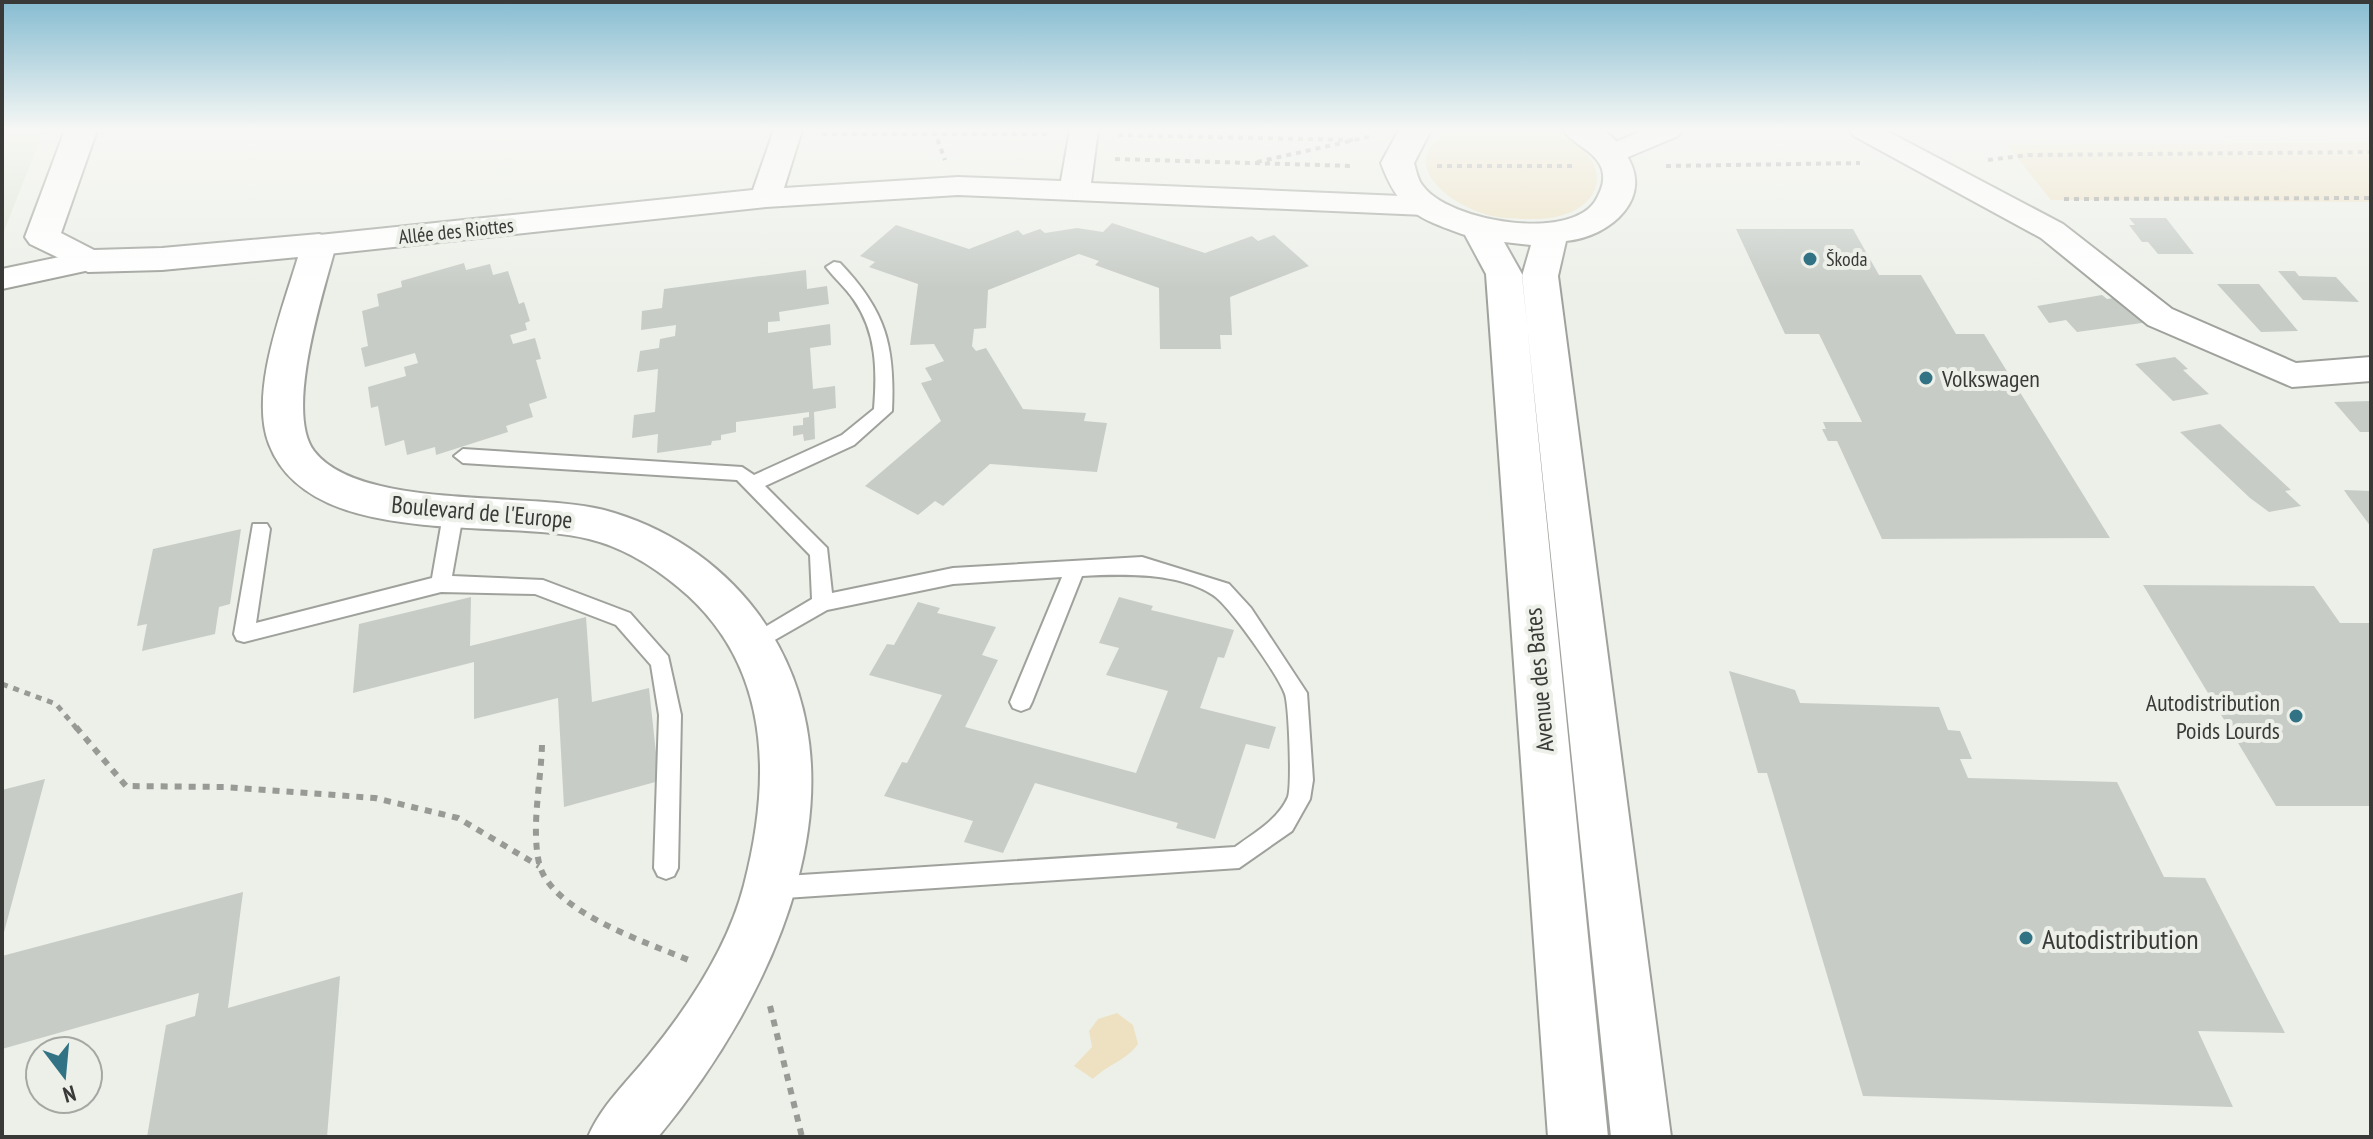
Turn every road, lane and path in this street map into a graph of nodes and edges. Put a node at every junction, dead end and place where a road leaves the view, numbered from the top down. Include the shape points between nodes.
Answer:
1 (62, 183) edge
2 (771, 183) edge
3 (1076, 183) edge
4 (1372, 183) edge
5 (1410, 183) edge
6 (1621, 183) edge
7 (1974, 183) edge
8 (1994, 183) edge
9 (1075, 190) junction
10 (766, 198) junction
11 (2371, 198) edge
12 (1312, 201) junction
13 (1425, 206) junction
14 (2054, 215) junction
15 (1480, 230) junction
16 (1551, 234) junction
17 (319, 245) junction
18 (88, 261) junction
19 (834, 267) dead end
20 (2, 279) edge
21 (2371, 369) edge
22 (463, 456) dead end
23 (752, 484) junction
24 (454, 509) junction
25 (260, 529) dead end
26 (1076, 567) junction
27 (441, 584) junction
28 (822, 603) junction
29 (757, 642) junction
30 (2, 684) edge
31 (1021, 702) dead end
32 (542, 745) dead end
33 (539, 866) junction
34 (666, 868) dead end
35 (770, 888) junction
36 (733, 979) junction
37 (618, 1137) edge
38 (802, 1137) edge
39 (1578, 1137) edge
40 (1641, 1137) edge

1 - 18 main road via 42,237
2 - 10 street
3 - 9 street
4 - 12 street, Allée des Riottes
5 - 13 main road via 1408,191
6 - 16 main road via 1620,194 1607,212 1583,226
7 - 14 street
8 - 14 street via 2046,216
9 - 10 street, Allée des Riottes via 958,186
9 - 12 street, Allée des Riottes
10 - 17 street, Allée des Riottes
11 - 14 path
12 - 13 street, Allée des Riottes
13 - 15 main road
14 - 21 street via 2160,317 2292,375
15 - 16 main road
15 - 39 main road, Avenue des Bates via 1504,274
16 - 40 main road, Avenue des Bates via 1540,276
17 - 18 main road
17 - 24 main road, Boulevard de l'Europe via 283,406 284,435 291,450 308,472 339,492 375,502
18 - 20 street
19 - 23 lane via 851,283 880,330 887,365 883,411 848,440
22 - 23 lane via 742,474
23 - 28 lane via 820,553
24 - 27 lane
24 - 29 main road, Boulevard de l'Europe via 559,516 627,535 691,572
25 - 27 lane via 244,634
26 - 28 lane via 953,576
26 - 31 lane
26 - 35 lane via 1142,565 1222,590 1244,614 1296,693 1302,780 1299,799 1284,824 1239,857
27 - 34 lane via 536,586 623,619 661,662 670,715
28 - 29 lane
29 - 35 main road, Boulevard de l'Europe via 774,683 784,748 783,822
30 - 33 path via 56,704 126,786 375,798 458,818
32 - 33 path
33 - 36 path via 551,890 602,921
35 - 36 main road, Boulevard de l'Europe
36 - 37 main road, Boulevard de l'Europe via 685,1059
36 - 38 path via 765,987

